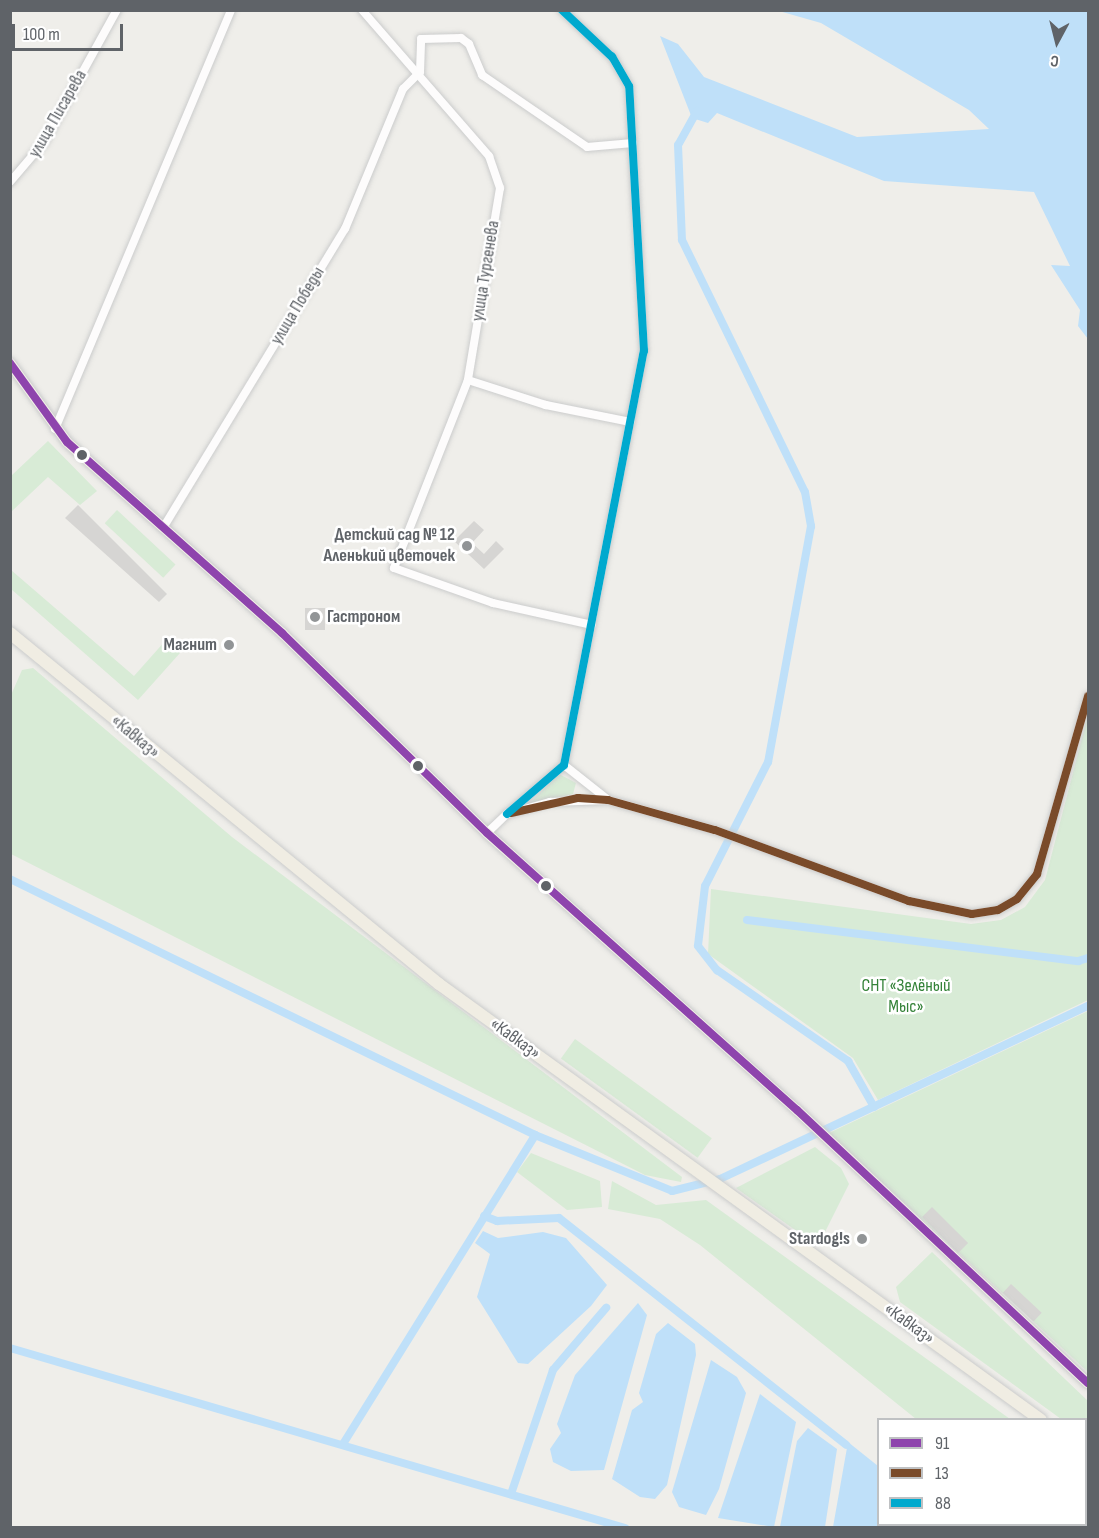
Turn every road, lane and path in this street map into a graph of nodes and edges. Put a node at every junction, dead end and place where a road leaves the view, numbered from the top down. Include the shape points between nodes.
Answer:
1 (117, 10) edge
2 (231, 10) edge
3 (362, 10) edge
4 (562, 10) edge
5 (415, 77) junction
6 (633, 143) junction
7 (10, 182) edge
8 (10, 363) edge
9 (468, 380) junction
10 (630, 422) junction
11 (55, 429) junction
12 (163, 528) junction
13 (592, 625) junction
14 (12, 637) edge
15 (1089, 696) edge
16 (564, 765) junction
17 (608, 800) junction
18 (507, 814) junction
19 (487, 833) junction
20 (1089, 1383) edge
21 (1040, 1418) edge

1 - 7 street, улица Писарева via 44,142
2 - 11 street
3 - 5 street, улица Тургенева
4 - 6 street via 612,57 629,86
5 - 6 street via 421,39 461,39 469,45 482,75 587,147
5 - 9 street, улица Тургенева via 498,171 500,188
5 - 12 street, улица Победы via 403,89 345,229
6 - 10 street via 646,317
8 - 11 main road
9 - 10 street via 546,405
9 - 13 street, улица Тургенева via 394,568 493,603
10 - 13 street
11 - 12 main road
12 - 19 main road via 282,633
13 - 16 street
14 - 21 highway, «Кавказ» via 304,878 729,1196
15 - 17 street via 1037,874 1017,899 998,910 972,914 909,901 715,830
16 - 17 street
16 - 18 street
17 - 18 street via 578,798
18 - 19 street
19 - 20 main road via 797,1110

